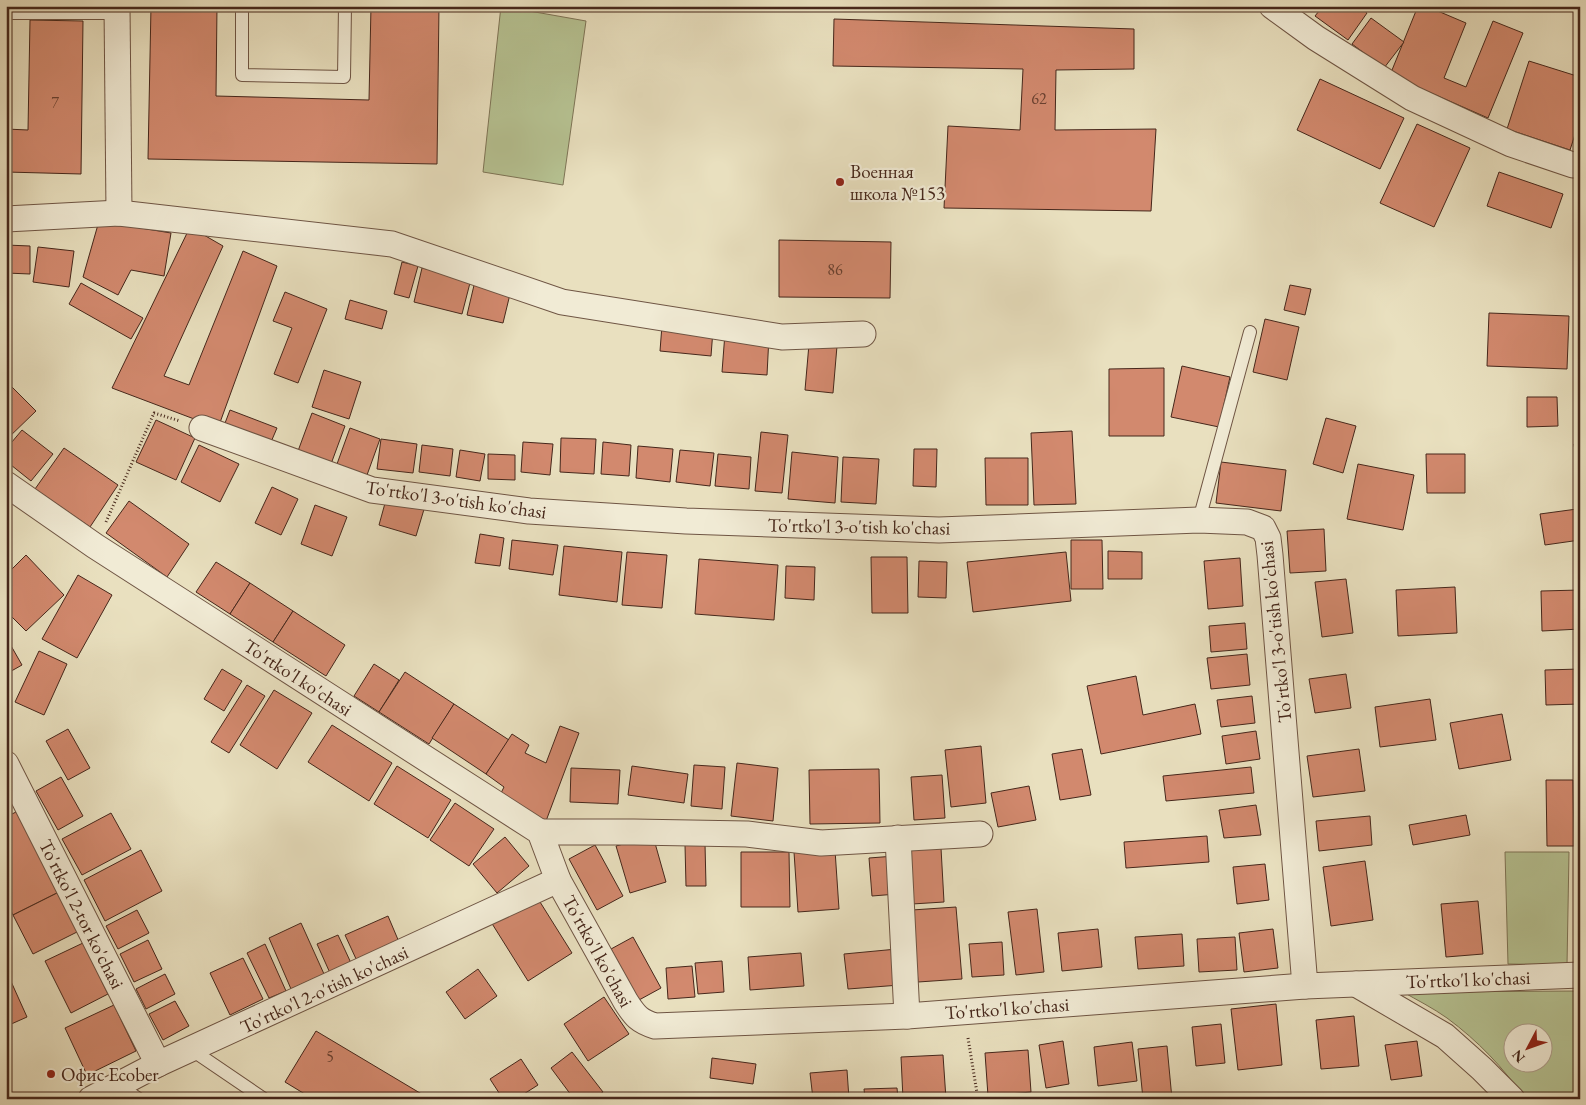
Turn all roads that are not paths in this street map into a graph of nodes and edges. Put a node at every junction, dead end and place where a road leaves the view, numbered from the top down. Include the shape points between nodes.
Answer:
1 (242, 6) edge
2 (345, 6) edge
3 (1272, 6) edge
4 (117, 10) edge
5 (6, 13) edge
6 (1580, 165) edge
7 (119, 213) junction
8 (6, 220) edge
9 (1250, 332) dead end
10 (863, 334) dead end
11 (202, 428) road end
12 (6, 484) edge
13 (1199, 520) junction
14 (6, 764) edge
15 (540, 832) junction
16 (980, 834) dead end
17 (898, 838) junction
18 (558, 880) junction
19 (1580, 975) edge
20 (1355, 983) junction
21 (1306, 986) junction
22 (907, 1016) junction
23 (192, 1050) junction
24 (158, 1064) junction
25 (118, 1085) junction
26 (91, 1099) edge
27 (139, 1099) edge
28 (264, 1099) edge
29 (1512, 1099) edge

1 - 2 lane via 242,75 344,77
3 - 6 street via 1316,38 1412,98 1511,144
4 - 5 lane
4 - 7 street
7 - 8 street
7 - 10 street via 392,244 562,302 782,337
9 - 13 lane
11 - 13 street, To'rtko'l 3-o'tish ko'chasi via 372,490 529,511 686,521 939,530
12 - 15 street, To'rtko'l ko'chasi via 95,546
13 - 21 street, To'rtko'l 3-o'tish ko'chasi via 1247,522 1263,528 1268,538
14 - 24 street, To'rtko'l 2-tor ko'chasi
15 - 17 street via 746,834 821,843
15 - 18 street, To'rtko'l ko'chasi
16 - 17 street
17 - 22 street
18 - 22 street, To'rtko'l ko'chasi via 626,1002 642,1022 655,1026
18 - 23 street, To'rtko'l 2-o'tish ko'chasi
19 - 20 street, To'rtko'l ko'chasi
20 - 21 street, To'rtko'l ko'chasi
20 - 29 street, To'rtko'l ko'chasi via 1445,1036
21 - 22 street, To'rtko'l ko'chasi
23 - 24 street, To'rtko'l 2-o'tish ko'chasi
23 - 28 lane
24 - 25 street, To'rtko'l 2-o'tish ko'chasi
25 - 26 street, To'rtko'l 2-o'tish ko'chasi
25 - 27 lane

